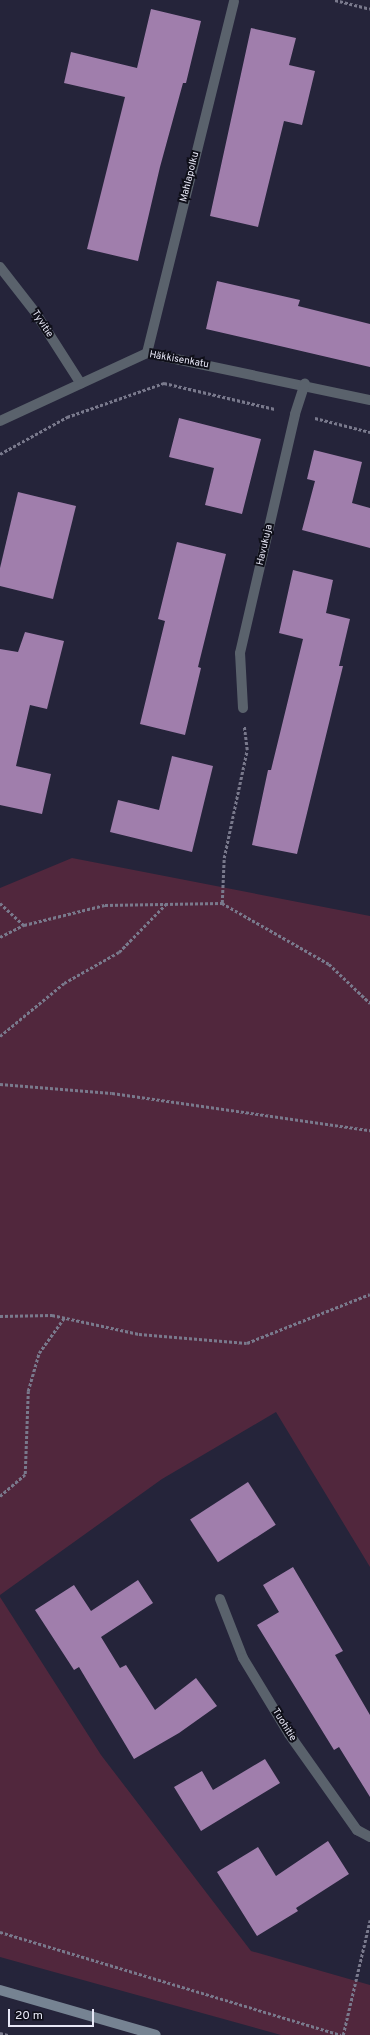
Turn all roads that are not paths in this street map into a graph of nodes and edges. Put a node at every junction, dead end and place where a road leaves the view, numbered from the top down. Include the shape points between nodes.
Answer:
1 (234, 2) dead end
2 (0, 267) edge
3 (147, 353) junction
4 (81, 384) junction
5 (305, 384) junction
6 (370, 400) edge
7 (0, 421) edge
8 (242, 708) road end
9 (220, 1598) dead end
10 (370, 1837) edge
11 (0, 1990) edge
12 (156, 2035) edge

1 - 3 street, Mahlapolku
2 - 4 street, Tyvitie via 35,312
3 - 4 street, Häkkisenkatu
3 - 5 street, Häkkisenkatu
4 - 7 street, Häkkisenkatu
5 - 6 street, Häkkisenkatu
5 - 8 street, Havukuja via 295,414 240,653
9 - 10 street, Tuohitie via 243,1658 289,1734 357,1830
11 - 12 main road

